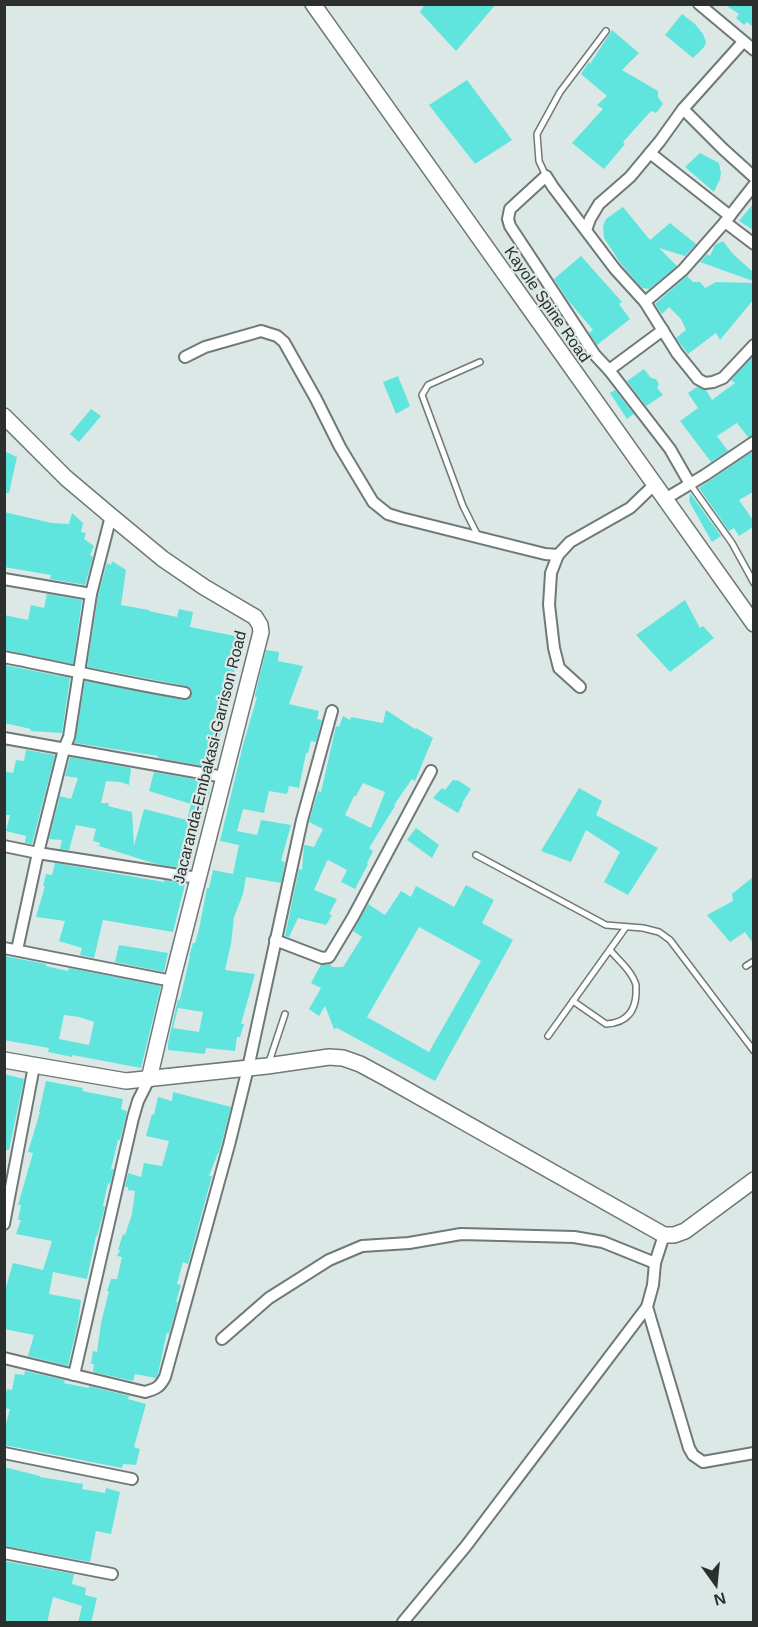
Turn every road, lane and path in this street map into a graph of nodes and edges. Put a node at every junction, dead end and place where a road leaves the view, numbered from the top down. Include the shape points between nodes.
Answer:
1 (313, 4) edge
2 (699, 4) edge
3 (606, 31) dead end
4 (743, 42) junction
5 (753, 50) edge
6 (683, 109) junction
7 (650, 153) junction
8 (546, 176) junction
9 (753, 177) edge
10 (753, 185) edge
11 (728, 219) junction
12 (586, 230) junction
13 (753, 244) edge
14 (645, 302) junction
15 (663, 330) junction
16 (753, 345) edge
17 (185, 357) dead end
18 (480, 362) dead end
19 (609, 370) junction
20 (4, 416) edge
21 (753, 442) edge
22 (655, 484) junction
23 (690, 484) junction
24 (665, 499) junction
25 (111, 516) junction
26 (478, 536) junction
27 (558, 555) junction
28 (4, 579) edge
29 (753, 583) edge
30 (91, 594) junction
31 (753, 624) edge
32 (4, 657) edge
33 (79, 674) junction
34 (580, 687) dead end
35 (185, 693) dead end
36 (332, 711) dead end
37 (4, 738) edge
38 (64, 749) junction
39 (431, 771) dead end
40 (224, 777) junction
41 (4, 846) edge
42 (38, 853) junction
43 (476, 855) dead end
44 (198, 878) junction
45 (626, 927) junction
46 (275, 940) junction
47 (4, 948) edge
48 (16, 950) junction
49 (610, 950) junction
50 (753, 960) edge
51 (746, 966) dead end
52 (172, 981) junction
53 (573, 1001) junction
54 (285, 1014) dead end
55 (548, 1035) dead end
56 (753, 1051) edge
57 (4, 1060) edge
58 (34, 1066) junction
59 (267, 1066) junction
60 (248, 1068) junction
61 (149, 1079) junction
62 (10, 1163) edge
63 (753, 1180) edge
64 (4, 1224) edge
65 (664, 1235) junction
66 (655, 1263) junction
67 (647, 1307) junction
68 (222, 1339) dead end
69 (4, 1358) edge
70 (74, 1375) junction
71 (4, 1453) edge
72 (753, 1453) edge
73 (132, 1479) dead end
74 (4, 1553) edge
75 (112, 1574) dead end
76 (403, 1623) edge

1 - 22 street, Kayole Spine Road
2 - 4 street
3 - 8 lane via 560,92 537,134 539,161
4 - 5 street
4 - 6 street
6 - 7 street
6 - 9 street
7 - 11 street
7 - 12 street via 599,204
8 - 12 street
8 - 19 street via 510,209 510,226 595,355
10 - 11 street
11 - 13 street
11 - 14 street via 683,270
12 - 14 street
14 - 15 street
15 - 16 street via 677,354 705,383 723,378
15 - 19 street
17 - 26 street via 261,330 277,336 284,342 373,502 388,514
18 - 26 lane via 428,385 422,394
19 - 23 street via 669,448
20 - 25 street, Jacaranda-Embakasi-Garrison Road
21 - 23 street
22 - 24 street, Kayole Spine Road
22 - 27 street via 630,508 570,543
23 - 24 street
23 - 29 lane via 732,543
24 - 31 street, Kayole Spine Road
25 - 30 street
25 - 40 street, Jacaranda-Embakasi-Garrison Road via 163,559 255,617 260,625
26 - 27 street
27 - 34 street via 551,573 549,606 554,648 559,668
28 - 30 street
30 - 33 street
32 - 33 street
33 - 35 street
33 - 38 street
36 - 46 street
37 - 38 street
38 - 40 street
38 - 42 street
39 - 46 street via 329,957 322,958
40 - 44 street, Jacaranda-Embakasi-Garrison Road
41 - 42 street
42 - 44 street
42 - 48 street
43 - 45 lane via 606,925
44 - 52 street, Jacaranda-Embakasi-Garrison Road
45 - 49 lane
45 - 56 lane via 659,932 670,940
46 - 60 street
47 - 48 street
48 - 52 street
49 - 53 lane
49 - 53 lane via 636,985 636,1004 630,1014 619,1023 606,1024
50 - 51 lane
52 - 61 street, Jacaranda-Embakasi-Garrison Road
53 - 55 lane
54 - 59 lane
57 - 58 street
58 - 61 street via 126,1081
58 - 62 street
59 - 60 street
59 - 65 street via 329,1057 360,1064
60 - 61 street
60 - 70 street via 160,1386 145,1392
61 - 70 street via 138,1101
62 - 64 street
63 - 65 street via 685,1231
65 - 66 street
66 - 67 street
66 - 68 street via 603,1242 574,1237 461,1234 362,1246 329,1260 269,1298
67 - 72 street via 693,1455 703,1462
67 - 76 street
69 - 70 street
71 - 73 street
74 - 75 street

